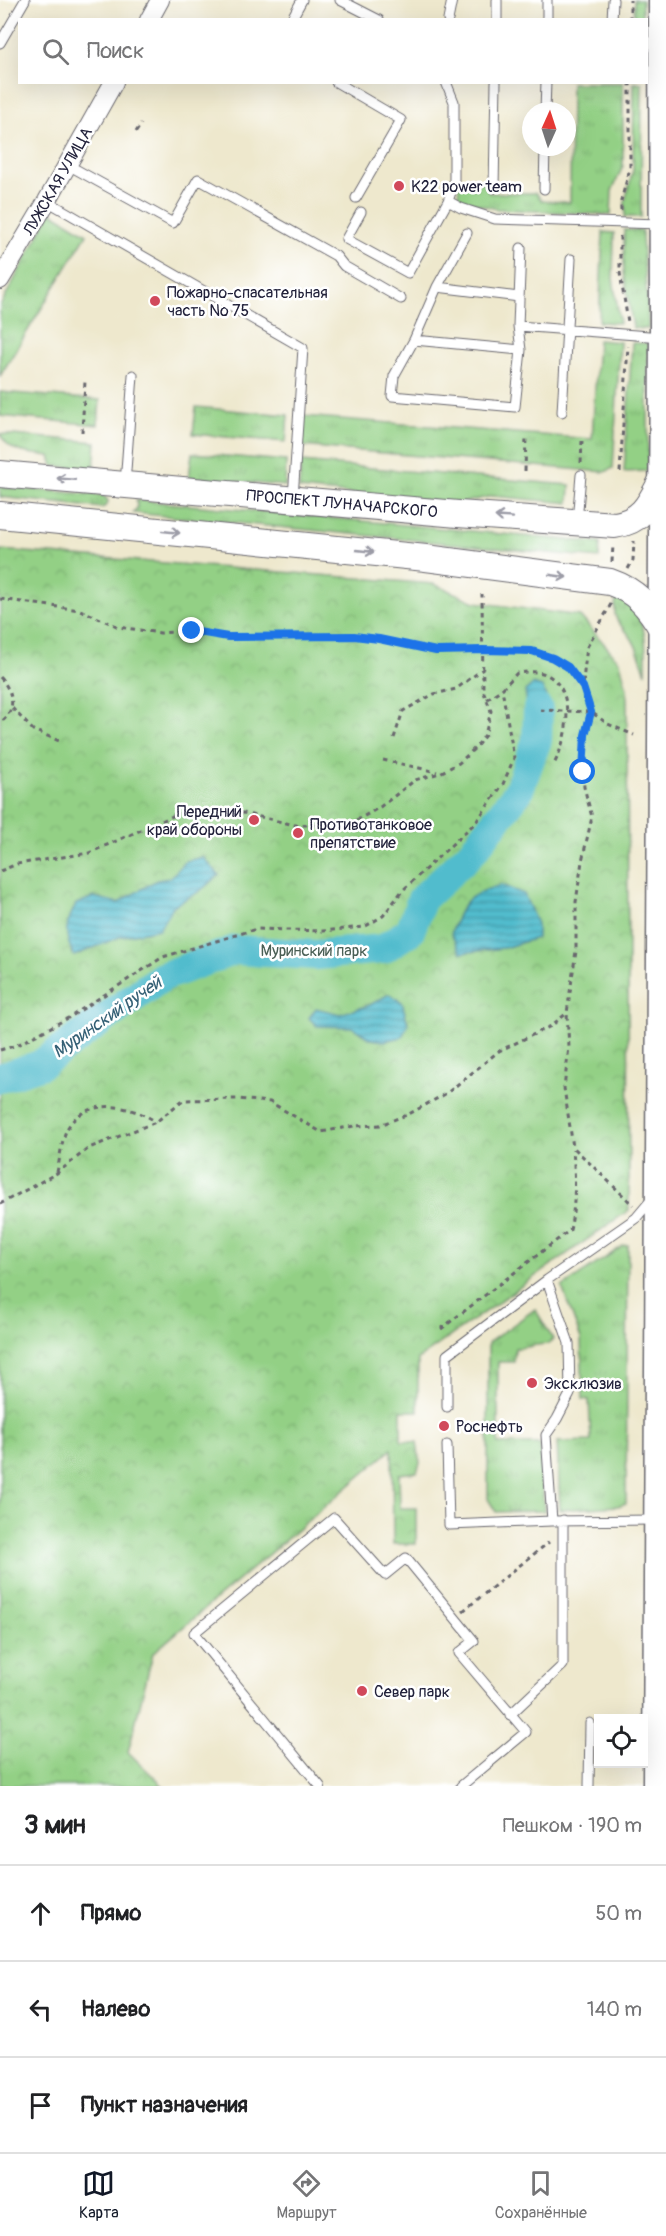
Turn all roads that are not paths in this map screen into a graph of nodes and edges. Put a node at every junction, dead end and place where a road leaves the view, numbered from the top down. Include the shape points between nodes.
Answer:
1 (25, 0) edge
2 (160, 0) edge
3 (302, 0) edge
4 (340, 0) edge
5 (452, 0) edge
6 (497, 0) edge
7 (547, 0) edge
8 (613, 0) edge
9 (663, 0) edge
10 (150, 18) edge
11 (292, 18) edge
12 (375, 18) edge
13 (448, 18) edge
14 (497, 18) edge
15 (547, 18) edge
16 (612, 18) edge
17 (0, 43) edge
18 (113, 84) edge
19 (339, 84) edge
20 (447, 84) edge
21 (496, 84) edge
22 (546, 84) edge
23 (545, 102) edge
24 (545, 156) edge
25 (68, 165) junction
26 (494, 188) dead end
27 (544, 189) dead end
28 (356, 198) dead end
29 (47, 201) junction
30 (448, 201) junction
31 (361, 212) dead end
32 (664, 224) junction
33 (467, 233) dead end
34 (521, 248) dead end
35 (571, 259) dead end
36 (0, 280) edge
37 (437, 287) junction
38 (519, 297) junction
39 (401, 299) dead end
40 (518, 326) junction
41 (567, 329) junction
42 (665, 331) edge
43 (414, 340) junction
44 (521, 350) junction
45 (133, 375) dead end
46 (562, 412) dead end
47 (0, 473) edge
48 (581, 475) road end
49 (662, 480) junction
50 (125, 484) junction
51 (293, 499) junction
52 (0, 515) edge
53 (577, 522) junction
54 (113, 526) junction
55 (662, 629) junction
56 (663, 1021) edge
57 (663, 1119) edge
58 (660, 1190) junction
59 (547, 1280) junction
60 (447, 1407) dead end
61 (447, 1445) dead end
62 (563, 1520) junction
63 (552, 1521) junction
64 (657, 1521) junction
65 (510, 1715) junction
66 (590, 1723) dead end
67 (320, 1786) edge
68 (461, 1786) edge
69 (589, 1786) edge
70 (657, 1786) edge

1 - 17 lane
2 - 10 street
3 - 11 lane
4 - 12 lane
5 - 13 lane
6 - 14 lane
7 - 15 lane
8 - 16 lane
9 - 32 main road
18 - 25 street, ЛУЖСКАЯ УЛИЦА
19 - 28 lane via 401,120
20 - 30 lane via 454,102 454,183
21 - 26 lane
22 - 23 lane
24 - 27 lane
25 - 29 street, ЛУЖСКАЯ УЛИЦА
25 - 39 lane via 172,223 198,179 336,256 344,266
29 - 36 street, ЛУЖСКАЯ УЛИЦА
29 - 51 lane via 303,348
30 - 31 lane via 408,273 346,240
30 - 32 lane via 495,219
32 - 42 main road
33 - 37 lane
34 - 38 lane
35 - 41 lane
37 - 38 lane
37 - 43 lane
38 - 40 lane
40 - 41 lane
40 - 44 lane
41 - 42 lane via 629,334
41 - 46 lane
42 - 49 main road
43 - 44 lane
43 - 44 lane via 394,376 392,396 515,407
45 - 50 lane
50 -> 47 main road, ПРОСПЕКТ ЛУНАЧАРСКОГО
48 - 53 lane
49 - 53 main road, ПРОСПЕКТ ЛУНАЧАРСКОГО via 645,511 626,524
49 - 55 main road
50 - 51 main road, ПРОСПЕКТ ЛУНАЧАРСКОГО
50 - 54 main road via 124,509
53 -> 51 main road, ПРОСПЕКТ ЛУНАЧАРСКОГО
52 - 54 main road
54 -> 55 main road via 426,558 610,582 636,594
55 - 56 main road
56 - 57 main road
57 - 58 main road
58 - 59 lane via 636,1218
58 - 64 main road
59 - 60 lane via 447,1355
59 - 63 lane via 569,1343 570,1394 546,1435
61 - 63 lane via 449,1525
62 - 63 lane
62 - 64 lane
62 - 65 lane via 563,1665
64 - 70 main road
65 - 67 lane via 459,1653 474,1641 406,1558 385,1575 334,1518 194,1633
65 - 68 lane via 526,1732
66 - 69 lane

